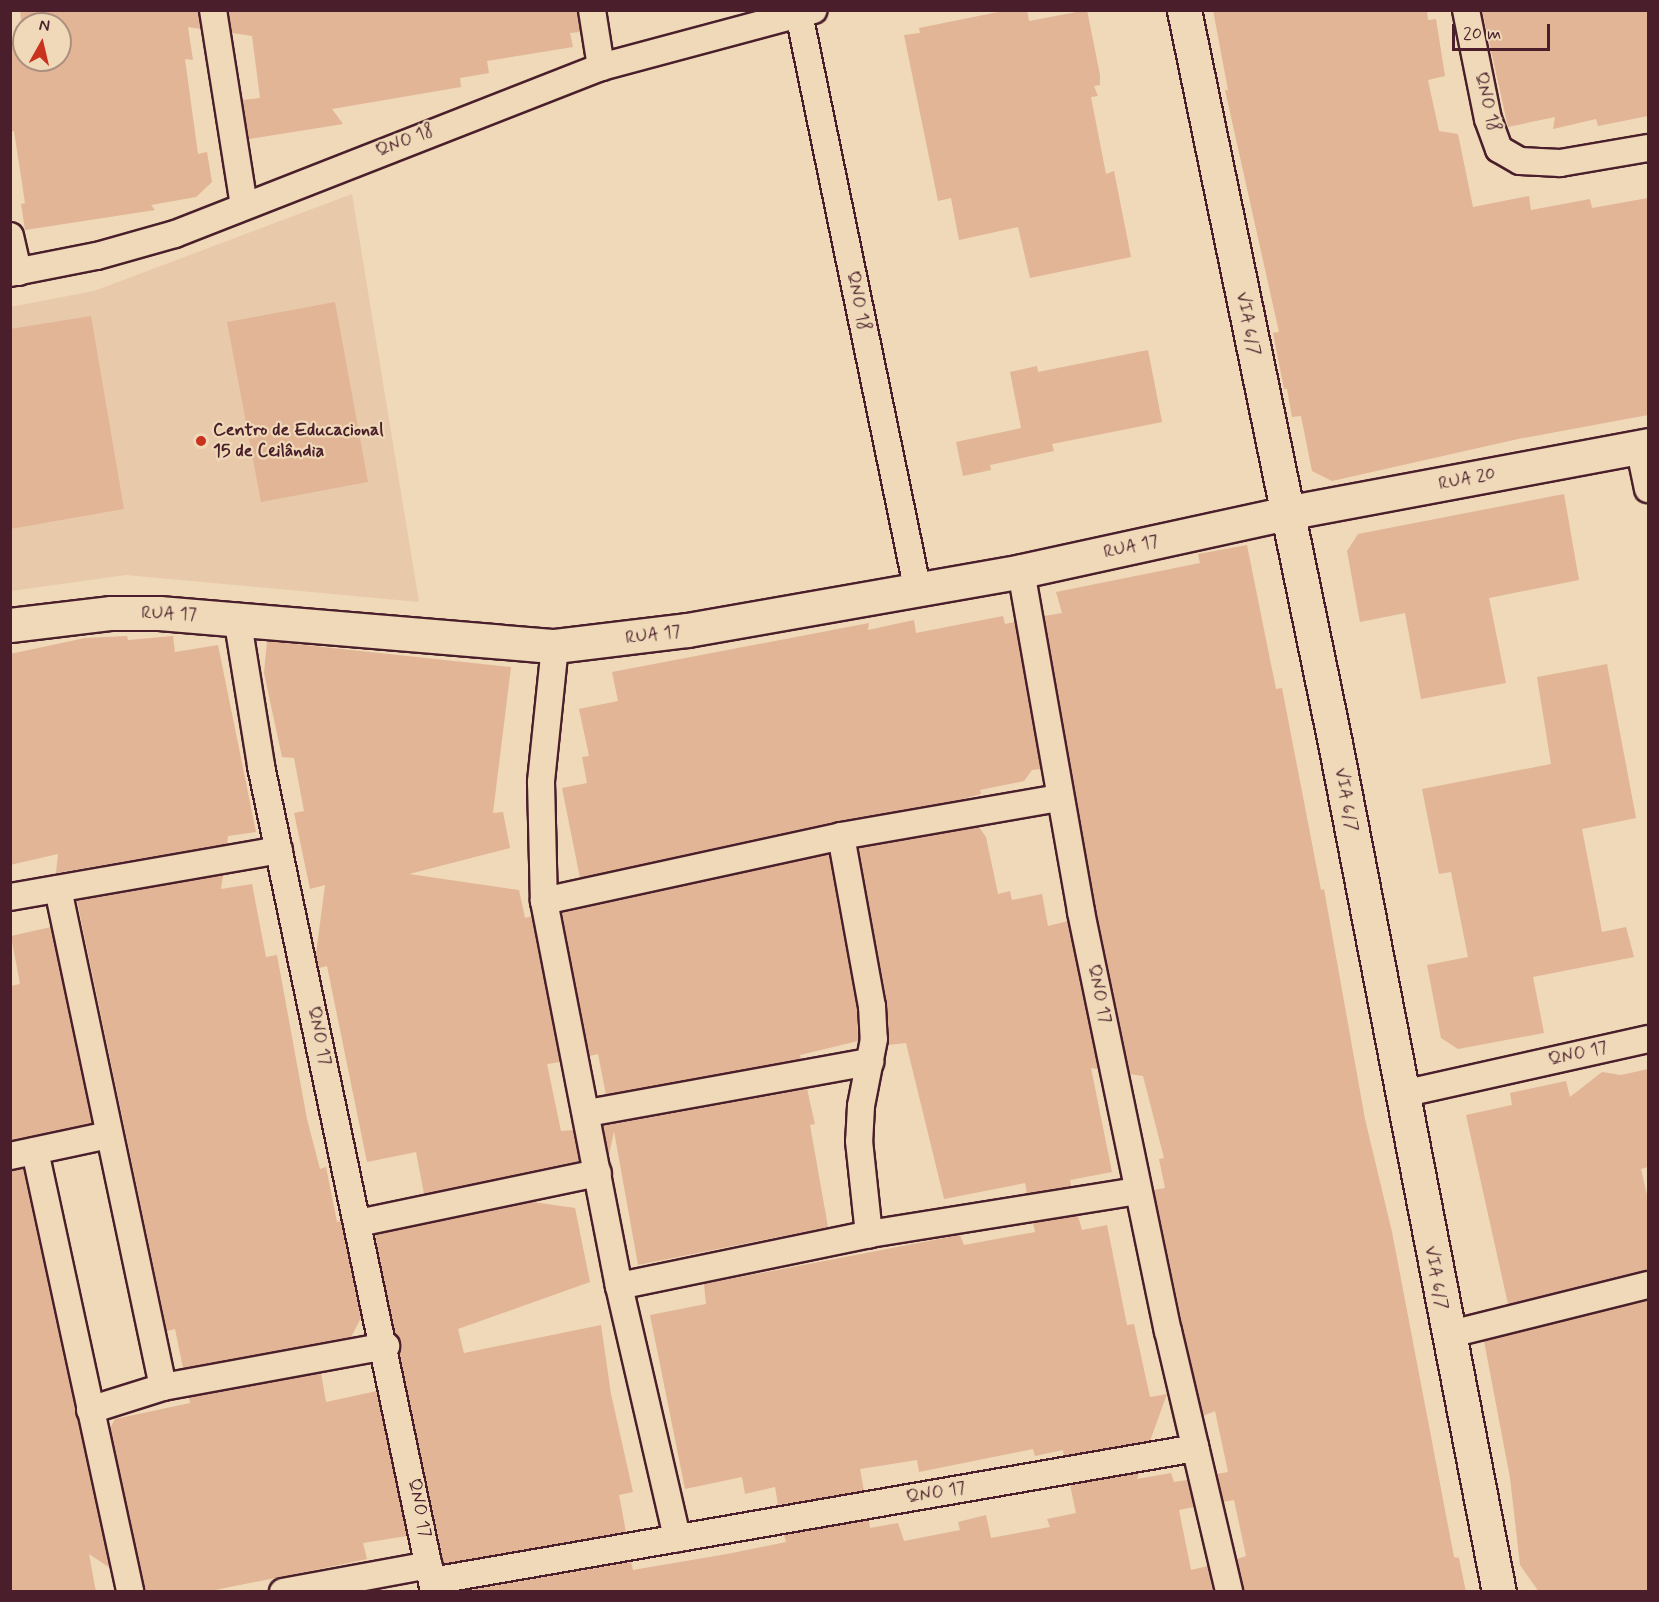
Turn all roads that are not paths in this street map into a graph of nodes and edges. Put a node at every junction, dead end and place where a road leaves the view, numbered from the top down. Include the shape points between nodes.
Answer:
1 (213, 10) edge
2 (592, 10) edge
3 (1184, 10) edge
4 (1466, 10) edge
5 (807, 12) edge
6 (601, 67) junction
7 (1648, 148) edge
8 (244, 206) junction
9 (10, 236) edge
10 (14, 272) edge
11 (1644, 446) edge
12 (1648, 489) edge
13 (1286, 513) junction
14 (1021, 571) junction
15 (917, 587) junction
16 (237, 617) junction
17 (10, 625) edge
18 (555, 646) junction
19 (1059, 798) junction
20 (841, 836) junction
21 (279, 849) junction
22 (58, 889) junction
23 (10, 897) edge
24 (544, 901) junction
25 (1648, 1039) edge
26 (870, 1062) junction
27 (1402, 1094) junction
28 (588, 1113) junction
29 (109, 1135) junction
30 (23, 1154) edge
31 (598, 1173) junction
32 (1138, 1191) junction
33 (358, 1223) junction
34 (869, 1234) junction
35 (1648, 1285) edge
36 (619, 1286) junction
37 (1447, 1335) junction
38 (386, 1346) junction
39 (163, 1387) junction
40 (90, 1410) junction
41 (1196, 1448) junction
42 (677, 1538) junction
43 (432, 1579) edge
44 (130, 1592) edge
45 (283, 1592) edge
46 (1228, 1592) edge
47 (1499, 1592) edge

1 - 8 street
2 - 6 street
3 - 13 street, VIA 6/7
4 - 7 street, QNO 18 via 1488,119 1499,149 1520,161 1560,163
5 - 6 street, QNO 18
5 - 15 street, QNO 18
6 - 8 street, QNO 18
8 - 10 street, QNO 18 via 153,240
9 - 10 street, QNO 18
11 - 12 street
11 - 13 street, RUA 20
13 - 14 street, RUA 17
13 - 27 street, VIA 6/7
14 - 15 street, RUA 17
14 - 19 street, QNO 17
15 - 18 street, RUA 17 via 688,630
16 - 17 street, RUA 17 via 111,613
16 - 18 street, RUA 17
16 - 21 street, QNO 17
18 - 24 street via 541,782
19 - 20 street
19 - 32 street, QNO 17
20 - 24 street
20 - 26 street via 872,1006 874,1039
21 - 22 street
21 - 33 street, QNO 17
22 - 23 street
22 - 29 street
24 - 28 street
25 - 27 street, QNO 17
26 - 28 street
26 - 34 street via 861,1106 860,1141
27 - 37 street, VIA 6/7
28 - 31 street
29 - 30 street
29 - 39 street
30 - 40 street
31 - 33 street
31 - 36 street
32 - 34 street
32 - 41 street, QNO 17
33 - 38 street, QNO 17
34 - 36 street
35 - 37 street
36 - 42 street
37 - 47 street, VIA 6/7
38 - 39 street
38 - 43 street, QNO 17
39 - 40 street
40 - 44 street
41 - 42 street, QNO 17
41 - 46 street, QNO 17
42 - 43 street, QNO 17
43 - 45 street, QNO 17

